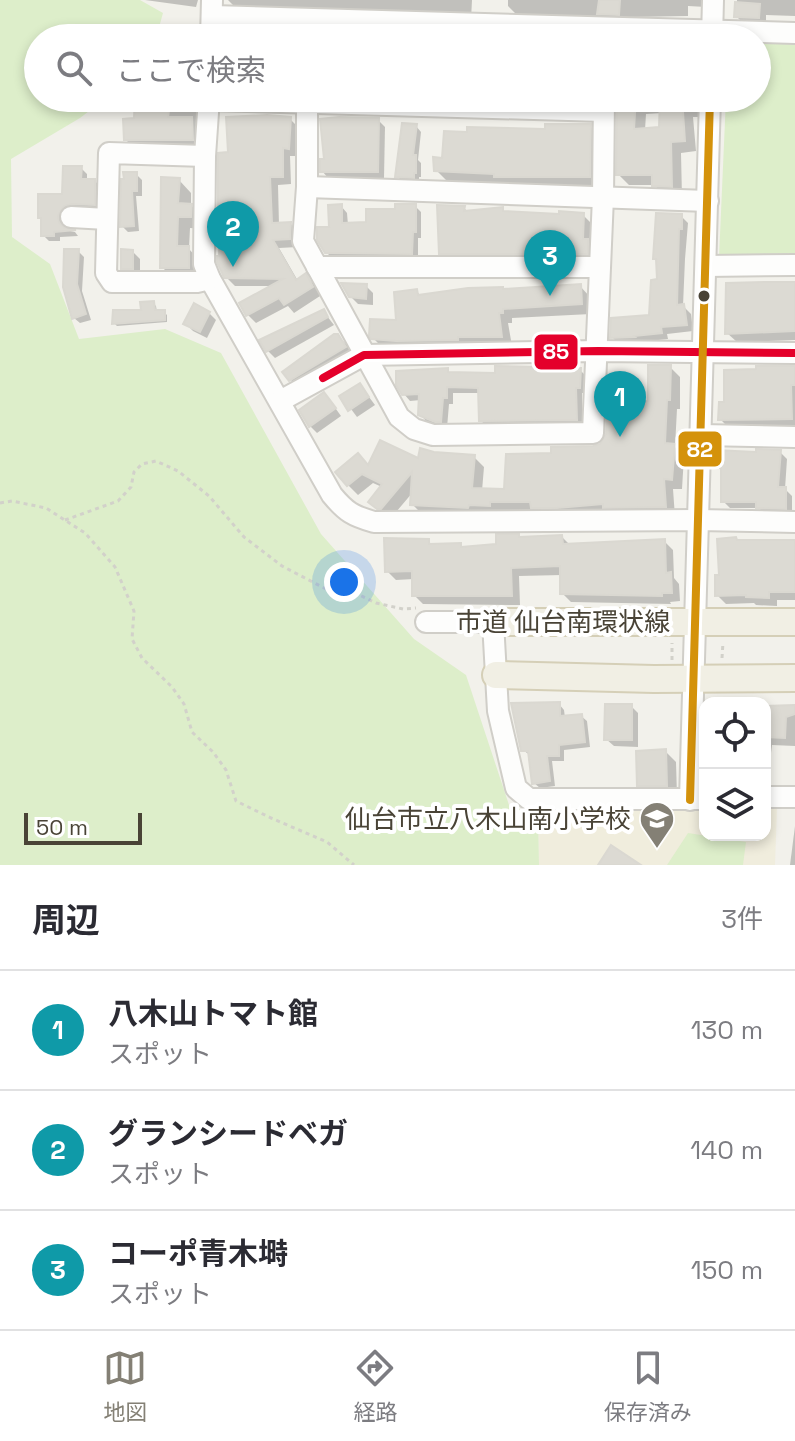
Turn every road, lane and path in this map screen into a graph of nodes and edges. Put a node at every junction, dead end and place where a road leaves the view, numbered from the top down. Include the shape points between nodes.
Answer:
1 (713, 0) edge
2 (212, 8) edge
3 (464, 24) edge
4 (712, 24) edge
5 (771, 33) edge
6 (795, 33) edge
7 (208, 112) edge
8 (307, 112) edge
9 (604, 112) edge
10 (710, 112) edge
11 (205, 156) junction
12 (307, 187) junction
13 (603, 197) junction
14 (708, 201) junction
15 (71, 217) dead end
16 (107, 219) junction
17 (795, 265) edge
18 (706, 266) junction
19 (317, 267) junction
20 (599, 267) junction
21 (210, 279) junction
22 (598, 351) junction
23 (703, 352) junction
24 (795, 353) edge
25 (364, 355) junction
26 (280, 401) junction
27 (702, 435) junction
28 (795, 437) edge
29 (0, 503) edge
30 (64, 520) junction
31 (698, 520) junction
32 (795, 522) edge
33 (425, 615) joint
34 (725, 621) junction
35 (493, 622) junction
36 (684, 622) junction
37 (795, 622) edge
38 (496, 675) junction
39 (682, 678) junction
40 (720, 678) junction
41 (795, 678) edge
42 (771, 797) edge
43 (795, 797) edge
44 (698, 799) edge
45 (354, 865) edge

1 - 4 street
2 - 3 street
5 - 6 street
7 - 11 street
8 - 12 street
9 - 13 street
10 - 14 street
11 - 16 street via 109,153
11 - 21 street via 204,264
12 - 13 street
12 - 19 street via 303,241
13 - 14 street
13 - 20 street
14 - 18 street
15 - 16 street
16 - 21 street via 106,273 112,282
17 - 18 street
18 - 23 street
19 - 20 street
19 - 25 street
20 - 22 street
21 - 26 street
22 - 23 street
22 - 25 street
22 - 25 street via 593,433 433,435 414,429 399,417
23 - 24 street
23 - 27 street
25 - 26 street
26 - 31 street via 332,495 358,518
27 - 28 street
27 - 31 street
29 - 30 path via 46,508
30 - 33 path via 118,501 131,487 134,472 156,461 209,496 244,537 282,566 326,589
30 - 45 path via 85,533 115,567 134,611 132,639 142,658 184,704 192,732 226,770 236,801 327,842
31 - 32 street
31 - 36 street
33 - 35 street, 市道 仙台南環状線
34 - 36 main road, 市道 仙台南環状線
34 - 37 main road, 市道 仙台南環状線
34 - 40 path
35 - 36 main road, 市道 仙台南環状線
35 - 38 street
36 - 39 street
36 - 39 path
38 - 39 main road, 市道 仙台南環状線
38 - 44 street via 498,711 516,788 529,799
39 - 40 main road, 市道 仙台南環状線
39 - 44 street
40 - 41 main road, 市道 仙台南環状線
42 - 43 street

